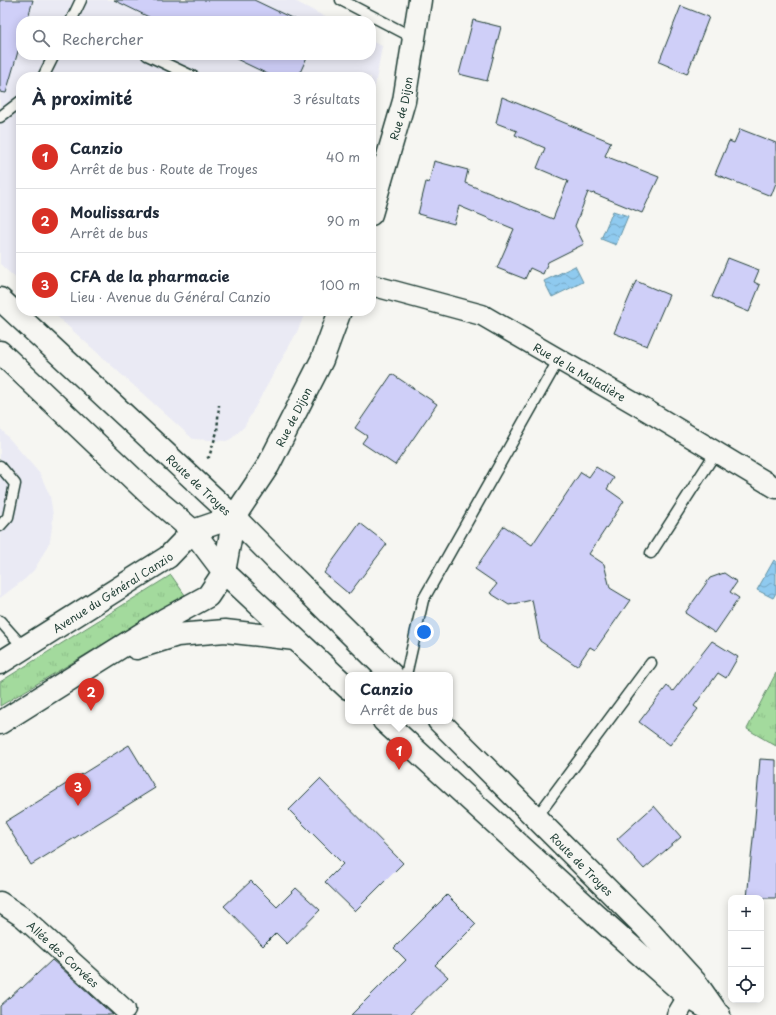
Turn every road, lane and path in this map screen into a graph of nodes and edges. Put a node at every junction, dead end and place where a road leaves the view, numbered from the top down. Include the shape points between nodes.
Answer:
1 (81, 0) edge
2 (341, 0) edge
3 (420, 0) edge
4 (73, 16) edge
5 (372, 16) edge
6 (376, 18) edge
7 (414, 38) junction
8 (52, 60) edge
9 (158, 60) edge
10 (46, 72) edge
11 (183, 72) edge
12 (16, 105) edge
13 (0, 117) edge
14 (378, 164) edge
15 (376, 178) edge
16 (376, 286) edge
17 (0, 299) edge
18 (16, 315) edge
19 (17, 316) edge
20 (338, 316) edge
21 (0, 352) edge
22 (559, 359) junction
23 (219, 405) dead end
24 (716, 452) junction
25 (203, 459) dead end
26 (0, 466) edge
27 (776, 488) edge
28 (230, 523) junction
29 (0, 526) edge
30 (192, 531) junction
31 (651, 553) dead end
32 (224, 572) junction
33 (0, 621) edge
34 (295, 639) junction
35 (24, 648) junction
36 (106, 658) junction
37 (0, 663) edge
38 (651, 663) dead end
39 (389, 672) edge
40 (407, 672) edge
41 (345, 685) edge
42 (0, 723) edge
43 (387, 724) edge
44 (442, 724) edge
45 (536, 818) junction
46 (0, 902) edge
47 (686, 998) edge
48 (125, 1010) dead end
49 (719, 1014) edge

1 - 4 lane
2 - 5 lane
3 - 7 main road, Rue de Dijon
6 - 7 lane
7 - 14 main road, Rue de Dijon via 404,101
8 - 10 lane
9 - 11 lane
12 - 13 lane
14 - 15 main road, Rue de Dijon
16 - 22 street, Rue de la Maladière via 482,315
17 - 18 main road, Route de Troyes
19 - 28 main road, Route de Troyes
20 - 28 main road, Rue de Dijon via 322,360 268,466
21 - 30 main road
22 - 24 street, Rue de la Maladière
22 - 40 lane via 423,600
23 - 25 path via 217,432 208,457
24 - 27 street, Rue de la Maladière
24 - 31 lane
26 - 29 lane via 15,484 8,516
28 - 30 main road, Avenue du Général Canzio
28 - 32 main road
28 - 39 main road, Route de Troyes via 290,574
30 - 32 main road
30 - 35 main road, Avenue du Général Canzio via 168,557
32 - 34 main road
32 - 36 main road via 208,596 164,620
33 - 35 lane
34 - 36 main road via 224,631 184,634
34 - 41 main road
35 - 37 main road, Avenue du Général Canzio
36 - 42 main road
38 - 45 lane
43 - 47 main road
44 - 45 main road, Route de Troyes
45 - 47 main road, Route de Troyes via 646,928
46 - 48 street, Allée des Corvées via 24,918
47 - 49 main road

